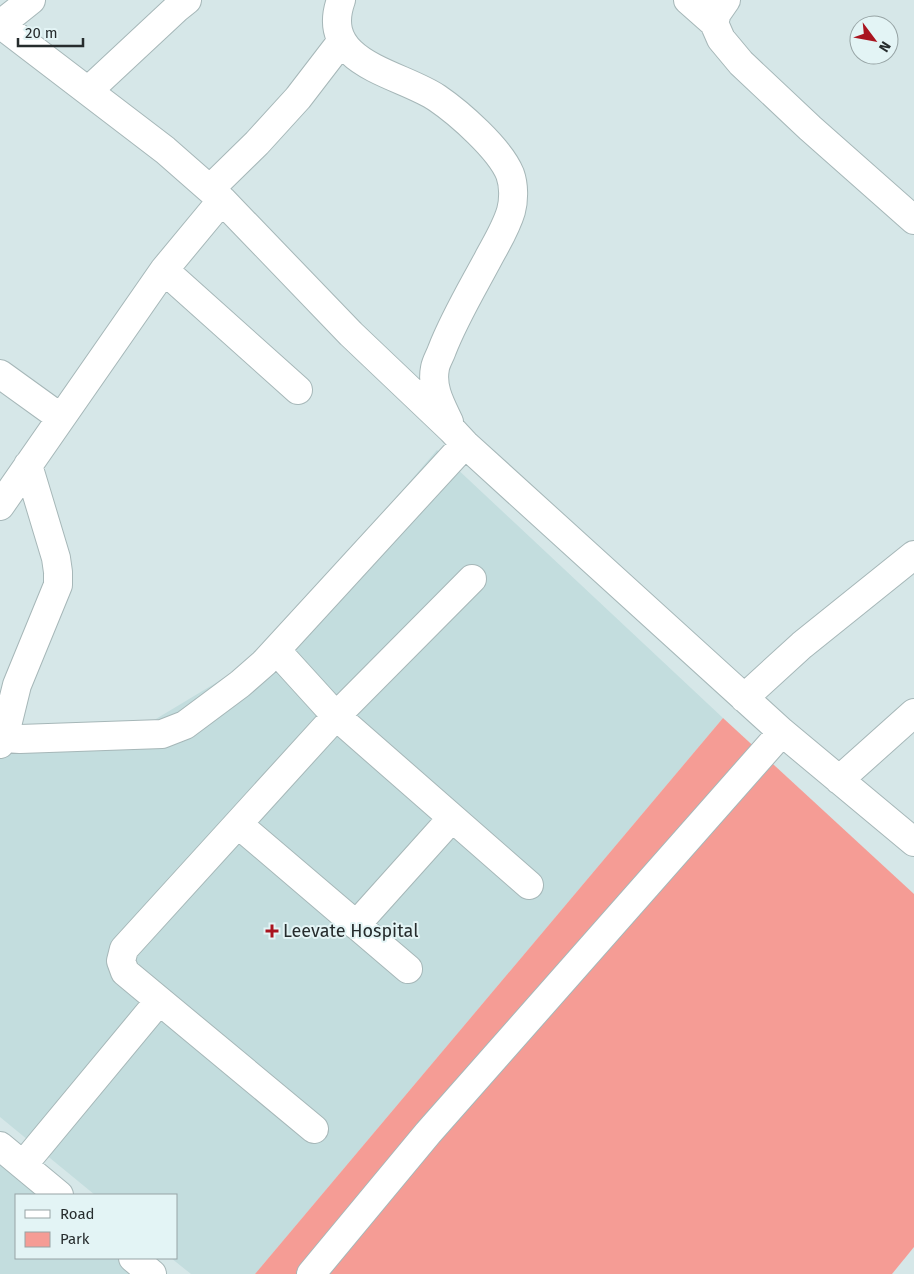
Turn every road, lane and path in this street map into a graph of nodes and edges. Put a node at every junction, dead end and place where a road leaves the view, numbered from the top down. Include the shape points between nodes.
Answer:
1 (31, 0) edge
2 (187, 0) edge
3 (341, 0) edge
4 (688, 0) edge
5 (720, 12) edge
6 (0, 24) edge
7 (341, 42) junction
8 (88, 91) junction
9 (216, 195) junction
10 (914, 220) edge
11 (164, 270) junction
12 (0, 374) edge
13 (298, 390) dead end
14 (61, 418) junction
15 (458, 437) junction
16 (28, 465) junction
17 (0, 506) edge
18 (914, 555) edge
19 (472, 579) dead end
20 (276, 650) junction
21 (744, 698) junction
22 (914, 713) edge
23 (336, 716) junction
24 (782, 732) junction
25 (1, 740) edge
26 (839, 780) junction
27 (452, 818) junction
28 (238, 824) junction
29 (914, 842) edge
30 (529, 885) dead end
31 (356, 925) junction
32 (408, 969) dead end
33 (160, 1001) junction
34 (314, 1129) dead end
35 (0, 1146) edge
36 (23, 1165) junction
37 (58, 1194) edge
38 (134, 1259) edge
39 (152, 1274) edge
40 (311, 1274) edge

1 - 6 street
2 - 8 street
3 - 7 street via 337,21
4 - 5 street
5 - 10 street via 721,39 741,63
6 - 8 street
7 - 9 street
7 - 15 street via 366,64 437,98 477,132 510,175 511,211 450,330 435,369 436,395
8 - 9 street via 166,150
9 - 11 street
9 - 15 street via 351,334
11 - 13 street
11 - 14 street
12 - 14 street
14 - 16 street
15 - 20 street
15 - 21 street
16 - 17 street
16 - 25 street via 56,558 58,585 17,685
18 - 21 street via 802,645
19 - 23 street
20 - 23 street
20 - 25 street via 240,684 185,725 162,734
21 - 24 street
22 - 26 street
23 - 27 street
23 - 28 street
24 - 26 street
24 - 40 street via 428,1133
26 - 29 street
27 - 30 street
27 - 31 street
28 - 31 street
28 - 33 street via 124,949 121,961 125,972
31 - 32 street
33 - 34 street
33 - 36 street
35 - 36 street
36 - 37 street
38 - 39 street

